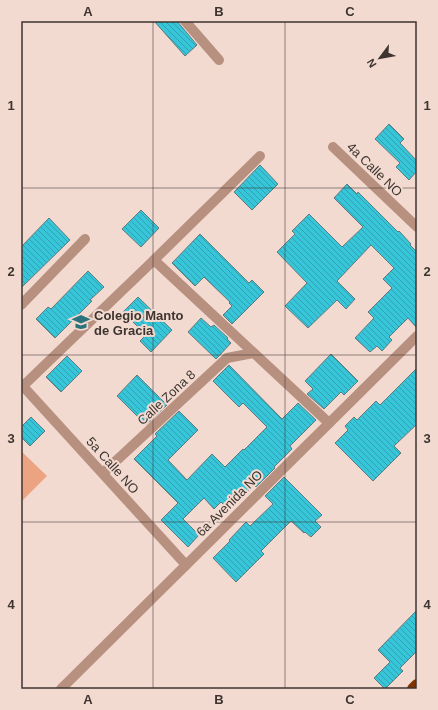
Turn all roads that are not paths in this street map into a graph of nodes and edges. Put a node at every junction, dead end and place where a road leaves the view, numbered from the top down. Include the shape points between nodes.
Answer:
1 (185, 21) edge
2 (219, 60) dead end
3 (332, 147) dead end
4 (260, 156) dead end
5 (417, 227) edge
6 (85, 239) dead end
7 (154, 260) junction
8 (21, 305) edge
9 (417, 336) edge
10 (253, 353) junction
11 (22, 385) edge
12 (329, 423) junction
13 (103, 473) junction
14 (186, 565) junction
15 (417, 685) edge
16 (61, 689) edge
17 (413, 689) edge

1 - 2 street
3 - 5 street, 4a Calle NO
4 - 7 street
6 - 8 street
7 - 10 street
7 - 11 street
9 - 12 street, 6a Avenida NO
10 - 12 street
10 - 13 street, Calle Zona 8 via 227,358
11 - 13 street, 5a Calle NO
12 - 14 street, 6a Avenida NO
13 - 14 street, 5a Calle NO
14 - 16 street, 6a Avenida NO
15 - 17 highway

